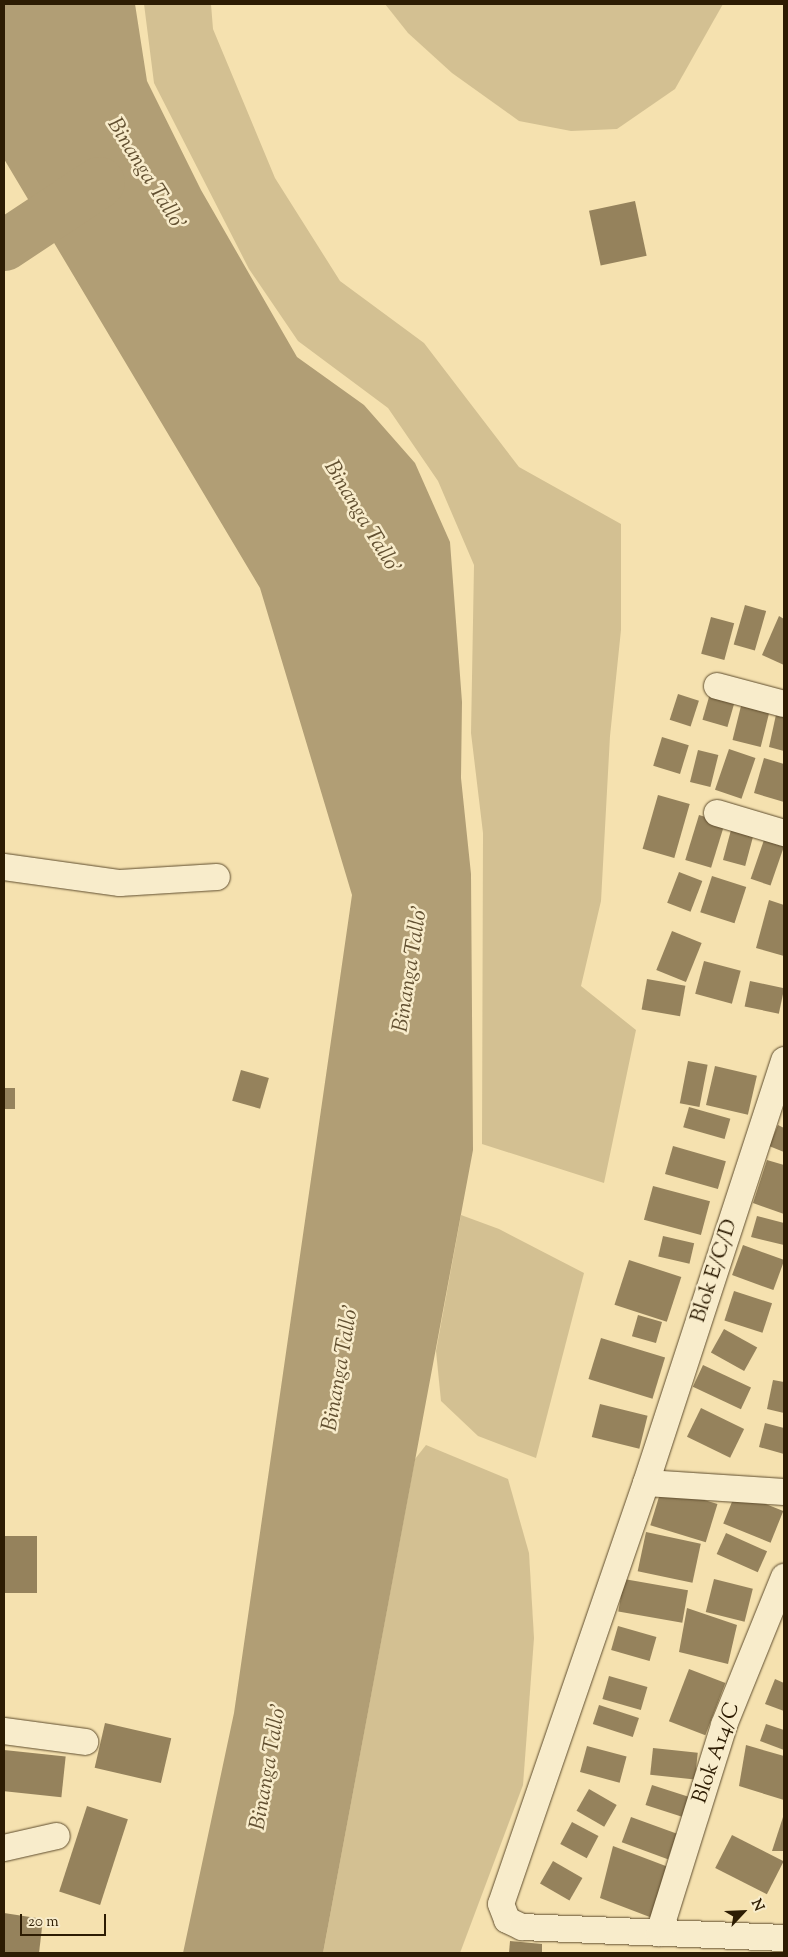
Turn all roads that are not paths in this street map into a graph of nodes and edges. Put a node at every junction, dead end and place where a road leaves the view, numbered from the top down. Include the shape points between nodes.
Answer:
1 (718, 686) dead end
2 (784, 704) edge
3 (717, 813) dead end
4 (784, 833) edge
5 (4, 867) edge
6 (217, 877) dead end
7 (784, 1060) edge
8 (646, 1483) junction
9 (784, 1492) edge
10 (784, 1576) edge
11 (4, 1731) edge
12 (85, 1742) dead end
13 (57, 1836) dead end
14 (4, 1848) edge
15 (659, 1933) junction
16 (784, 1938) edge

1 - 2 street
3 - 4 street
5 - 6 street via 120,883
7 - 8 street, Blok E/C/D
8 - 9 street
8 - 15 street, Blok E/C/D via 501,1904 507,1920 522,1927
10 - 15 street, Blok A14/C via 724,1725
11 - 12 street
13 - 14 street
15 - 16 street, Blok E/C/D

